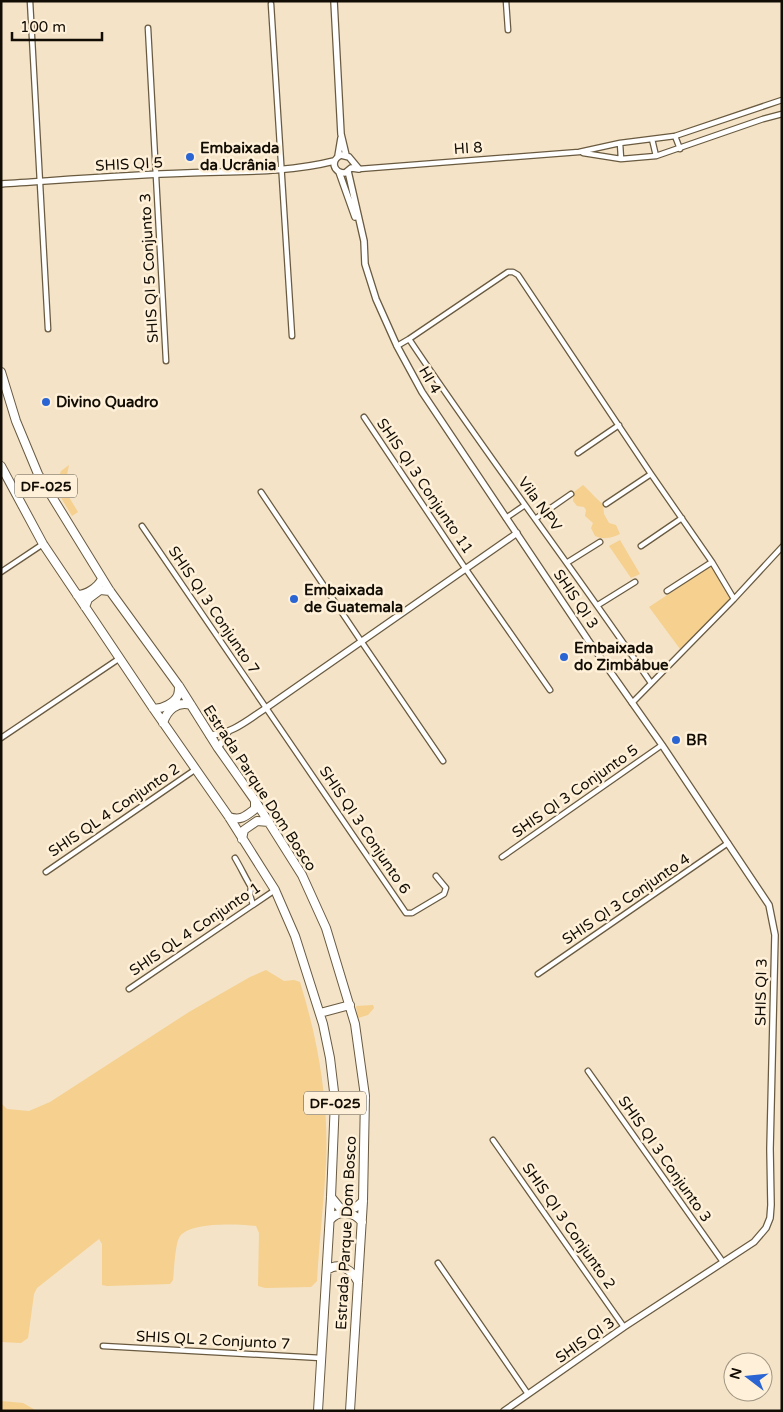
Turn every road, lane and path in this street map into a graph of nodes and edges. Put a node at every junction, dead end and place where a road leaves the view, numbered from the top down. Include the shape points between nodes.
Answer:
1 (30, 1) edge
2 (334, 1) edge
3 (506, 1) edge
4 (271, 4) dead end
5 (148, 28) dead end
6 (508, 30) dead end
7 (782, 100) edge
8 (759, 108) junction
9 (782, 114) edge
10 (763, 119) junction
11 (341, 134) junction
12 (675, 136) junction
13 (652, 139) junction
14 (620, 143) junction
15 (680, 149) junction
16 (579, 152) junction
17 (346, 155) junction
18 (656, 156) junction
19 (336, 158) junction
20 (621, 159) junction
21 (318, 165) junction
22 (282, 169) junction
23 (359, 169) junction
24 (337, 170) junction
25 (348, 171) junction
26 (156, 174) junction
27 (40, 182) junction
28 (1, 184) edge
29 (364, 241) junction
30 (48, 329) dead end
31 (292, 336) dead end
32 (410, 339) junction
33 (396, 346) junction
34 (166, 361) dead end
35 (1, 372) edge
36 (364, 417) dead end
37 (619, 425) junction
38 (578, 453) dead end
39 (1, 466) edge
40 (651, 474) junction
41 (261, 492) dead end
42 (571, 494) dead end
43 (606, 504) dead end
44 (525, 505) junction
45 (506, 518) junction
46 (682, 518) junction
47 (536, 519) junction
48 (142, 526) dead end
49 (517, 533) junction
50 (600, 542) dead end
51 (42, 544) junction
52 (641, 546) dead end
53 (782, 548) edge
54 (568, 562) junction
55 (712, 562) junction
56 (465, 568) junction
57 (1, 572) edge
58 (102, 579) junction
59 (635, 582) dead end
60 (110, 591) junction
61 (667, 592) dead end
62 (78, 595) junction
63 (734, 599) junction
64 (598, 606) junction
65 (85, 607) junction
66 (361, 641) junction
67 (120, 658) junction
68 (651, 683) junction
69 (179, 686) junction
70 (550, 690) dead end
71 (632, 703) junction
72 (191, 705) junction
73 (153, 708) junction
74 (266, 708) junction
75 (163, 723) junction
76 (228, 732) junction
77 (209, 735) junction
78 (1, 738) edge
79 (662, 745) junction
80 (218, 748) junction
81 (444, 761) dead end
82 (196, 769) junction
83 (254, 799) junction
84 (229, 817) junction
85 (269, 822) junction
86 (242, 839) junction
87 (728, 844) junction
88 (502, 857) dead end
89 (234, 858) dead end
90 (46, 872) dead end
91 (436, 876) dead end
92 (275, 890) junction
93 (253, 905) junction
94 (538, 974) dead end
95 (129, 989) dead end
96 (350, 1006) junction
97 (320, 1013) junction
98 (588, 1071) dead end
99 (365, 1096) junction
100 (335, 1100) junction
101 (493, 1140) dead end
102 (331, 1197) junction
103 (363, 1201) junction
104 (330, 1220) junction
105 (362, 1222) junction
106 (723, 1262) junction
107 (438, 1263) dead end
108 (327, 1270) junction
109 (358, 1282) junction
110 (624, 1327) junction
111 (103, 1346) dead end
112 (321, 1358) junction
113 (528, 1394) junction
114 (351, 1410) edge
115 (318, 1411) edge
116 (504, 1411) edge

1 - 27 street
2 - 11 street
3 - 6 street
4 - 22 street
5 - 26 street, SHIS QI 5 Conjunto 3
7 - 8 street, HI 8
8 - 10 street
8 - 12 street, HI 8
9 - 10 street, HI 8
10 - 15 street, HI 8
11 - 17 street
11 - 19 street
12 - 13 street, HI 8
12 - 15 street
13 - 14 street, HI 8
13 - 18 street
14 - 16 street, HI 8
14 - 20 street
15 - 18 street, HI 8
16 - 20 street, HI 8
16 - 23 street, HI 8
17 - 19 street, SHIS QI 5
17 - 23 street
18 - 20 street, HI 8
19 - 21 street, SHIS QI 5
19 - 24 street, HI 4
21 - 22 street, SHIS QI 5
21 - 24 street, SHIS QI 5
22 - 26 street, SHIS QI 5
22 - 31 street
23 - 25 street, SHIS QI 5
24 - 25 street, SHIS QI 5
24 - 29 street, HI 4
25 - 29 street, HI 4
26 - 27 street, SHIS QI 5
26 - 34 street, SHIS QI 5 Conjunto 3
27 - 28 street, SHIS QI 5
27 - 30 street
29 - 33 street, HI 4 via 365,264
32 - 33 street
32 - 37 street via 508,272 514,272
32 - 44 street, Vila NPV
33 - 45 street, HI 4 via 422,392
35 - 58 main road, Estrada Parque Dom Bosco / DF-025 via 38,474
36 - 56 street, SHIS QI 3 Conjunto 11
37 - 38 street
37 - 40 street
39 - 51 main road, Estrada Parque Dom Bosco / DF-025
40 - 43 street
40 - 46 street
41 - 66 street
42 - 47 street
44 - 45 street
44 - 47 street, Vila NPV
45 - 49 street, SHIS QI 3
46 - 52 street
46 - 55 street
47 - 54 street, Vila NPV
48 - 74 street, SHIS QI 3 Conjunto 7
49 - 56 street
49 - 71 street, SHIS QI 3
50 - 54 street
51 - 57 street
51 - 62 main road, Estrada Parque Dom Bosco / DF-025
53 - 63 street
54 - 64 street, Vila NPV
55 - 61 street
55 - 63 street
56 - 66 street
56 - 70 street, SHIS QI 3 Conjunto 11
58 - 60 main road, Estrada Parque Dom Bosco / DF-025
58 - 62 main road via 84,595
59 - 64 street
60 - 65 main road via 100,590 88,599
60 - 69 main road, Estrada Parque Dom Bosco / DF-025
62 - 65 main road, Estrada Parque Dom Bosco / DF-025
63 - 68 street
64 - 68 street, Vila NPV
65 - 67 main road, Estrada Parque Dom Bosco / DF-025
66 - 74 street
66 - 81 street
67 - 73 main road, Estrada Parque Dom Bosco / DF-025
67 - 78 street
68 - 71 street
69 - 72 main road, Estrada Parque Dom Bosco / DF-025
69 - 73 main road via 176,698 161,709
71 - 79 street, SHIS QI 3
72 - 75 main road via 181,704 167,712
72 - 77 main road, Estrada Parque Dom Bosco / DF-025
73 - 75 main road, Estrada Parque Dom Bosco / DF-025
74 - 76 street
74 - 91 street, SHIS QI 3 Conjunto 6 via 406,912 412,913 444,894 446,888
75 - 82 main road, Estrada Parque Dom Bosco / DF-025
76 - 77 street
76 - 80 street
77 - 80 main road, Estrada Parque Dom Bosco / DF-025
79 - 87 street, SHIS QI 3
79 - 88 street, SHIS QI 3 Conjunto 5
80 - 83 main road, Estrada Parque Dom Bosco / DF-025
82 - 84 main road, Estrada Parque Dom Bosco / DF-025
82 - 90 street, SHIS QL 4 Conjunto 2
83 - 84 main road via 255,809 243,818
83 - 85 main road, Estrada Parque Dom Bosco / DF-025
84 - 86 main road, Estrada Parque Dom Bosco / DF-025
85 - 86 main road via 257,821 244,830
85 - 96 main road, Estrada Parque Dom Bosco / DF-025 via 302,875 326,928
86 - 92 main road, Estrada Parque Dom Bosco / DF-025
87 - 94 street, SHIS QI 3 Conjunto 4
87 - 106 street, SHIS QI 3 via 769,905 775,947 770,1218 760,1236
89 - 93 street via 251,887
92 - 93 street, SHIS QL 4 Conjunto 1
92 - 97 main road, Estrada Parque Dom Bosco / DF-025 via 295,936
93 - 95 street, SHIS QL 4 Conjunto 1
96 - 97 main road
96 - 99 main road, Estrada Parque Dom Bosco / DF-025 via 356,1024
97 - 100 main road, Estrada Parque Dom Bosco / DF-025
98 - 106 street, SHIS QI 3 Conjunto 3
99 - 100 main road via 360,1106 340,1106
99 - 103 main road, Estrada Parque Dom Bosco / DF-025
100 - 102 main road, Estrada Parque Dom Bosco / DF-025
101 - 110 street, SHIS QI 3 Conjunto 2
102 - 103 main road via 340,1208 348,1210
102 - 104 main road, Estrada Parque Dom Bosco / DF-025
103 - 105 main road, Estrada Parque Dom Bosco / DF-025
104 - 105 main road via 338,1213 347,1213
104 - 108 main road, Estrada Parque Dom Bosco / DF-025
105 - 109 main road, Estrada Parque Dom Bosco / DF-025
106 - 110 street, SHIS QI 3
107 - 113 street
108 - 109 main road via 336,1266 349,1269
108 - 112 main road, Estrada Parque Dom Bosco / DF-025
109 - 114 main road, Estrada Parque Dom Bosco / DF-025
110 - 113 street, SHIS QI 3
111 - 112 street, SHIS QL 2 Conjunto 7
112 - 115 main road, Estrada Parque Dom Bosco / DF-025
113 - 116 street, SHIS QI 3

